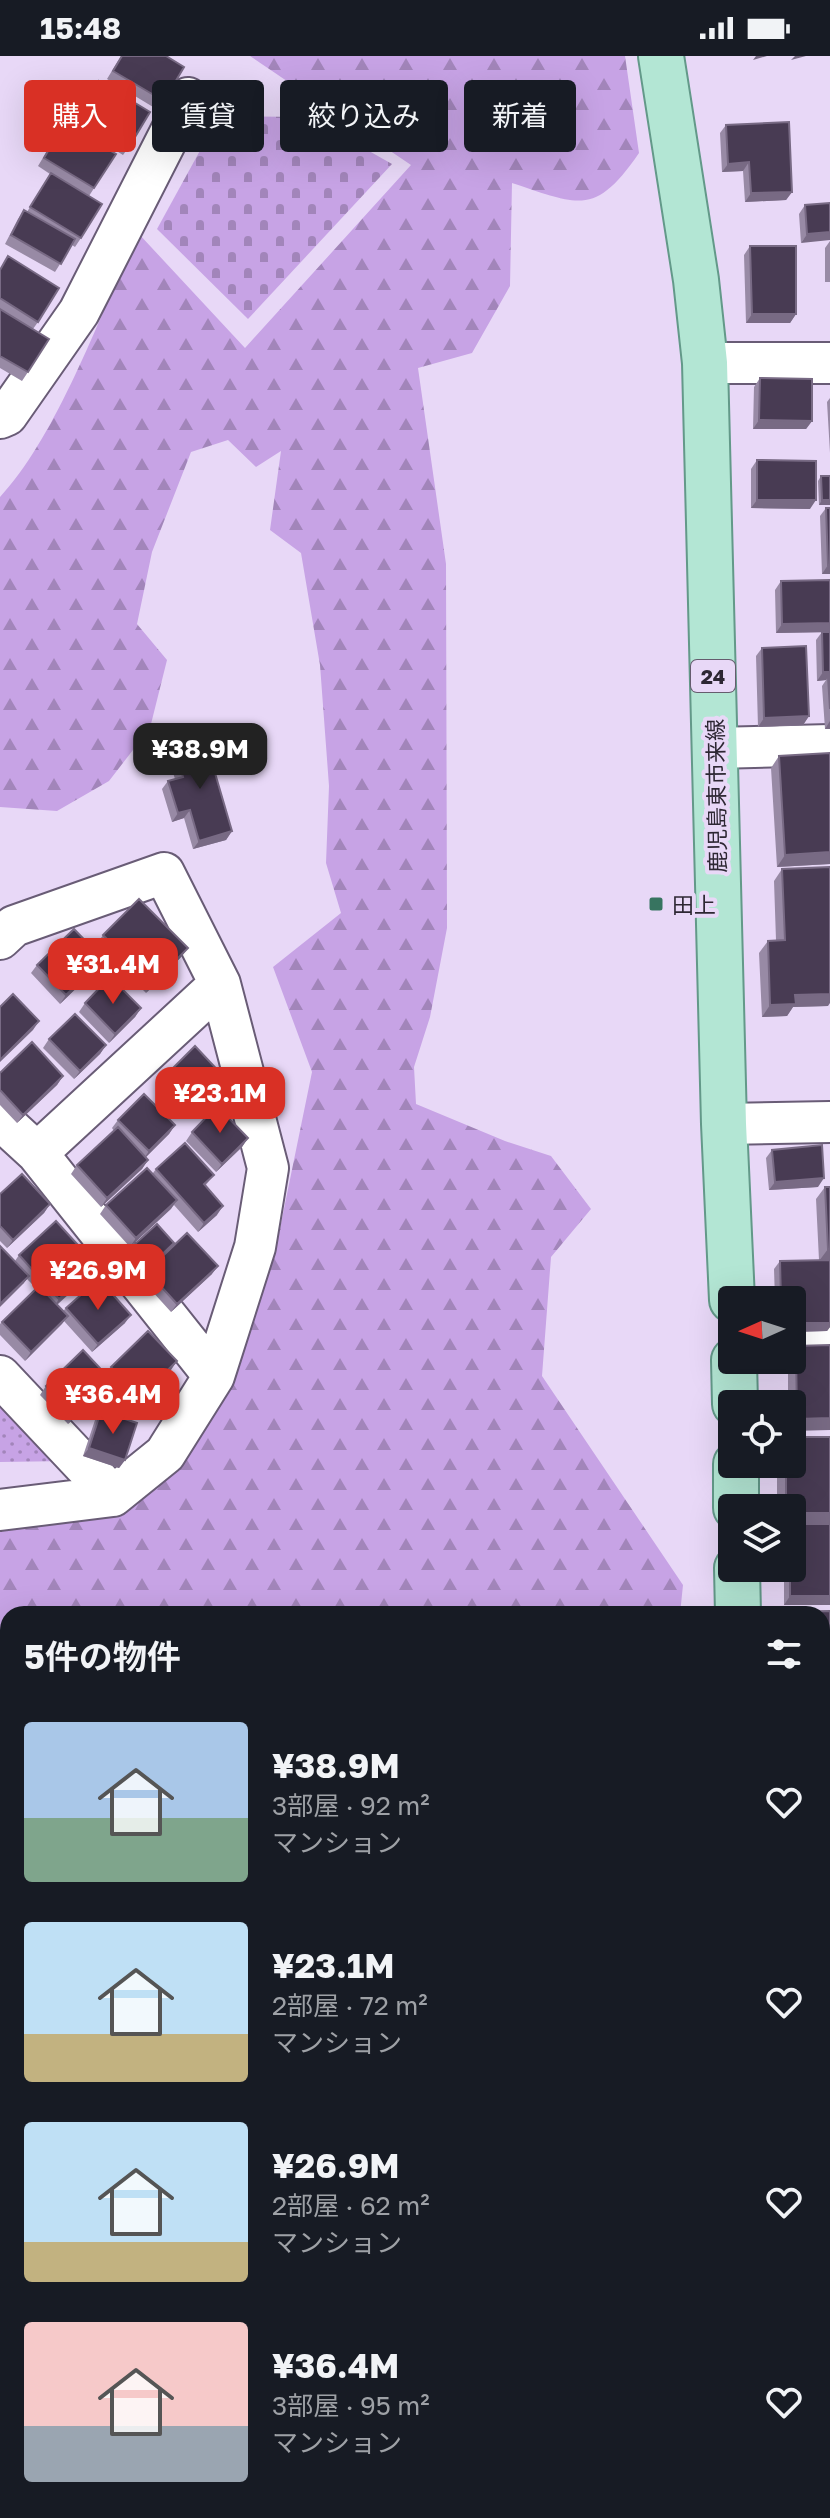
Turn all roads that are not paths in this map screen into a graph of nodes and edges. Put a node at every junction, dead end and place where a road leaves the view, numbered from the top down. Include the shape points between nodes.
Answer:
1 (661, 56) edge
2 (160, 152) edge
3 (705, 363) junction
4 (830, 363) edge
5 (0, 418) edge
6 (830, 745) edge
7 (715, 748) junction
8 (0, 939) edge
9 (220, 984) junction
10 (0, 1119) edge
11 (830, 1122) edge
12 (724, 1124) junction
13 (37, 1153) junction
14 (731, 1286) edge
15 (806, 1339) edge
16 (830, 1339) edge
17 (0, 1376) edge
18 (214, 1376) junction
19 (113, 1496) junction
20 (0, 1510) edge
21 (737, 1582) edge
22 (738, 1606) edge

1 - 3 main road, 鹿児島東市来線 / 24
2 - 5 street via 79,312
3 - 4 street
3 - 7 main road, 鹿児島東市来線 / 24
6 - 7 street
7 - 12 main road, 鹿児島東市来線 / 24
8 - 9 street via 14,926 164,873
9 - 13 street
9 - 18 street via 268,1168 255,1247
10 - 13 street
11 - 12 street
12 - 14 main road, 鹿児島東市来線 / 24
13 - 18 street
15 - 16 street
17 - 19 street
18 - 19 street via 165,1454
19 - 20 street
21 - 22 main road

